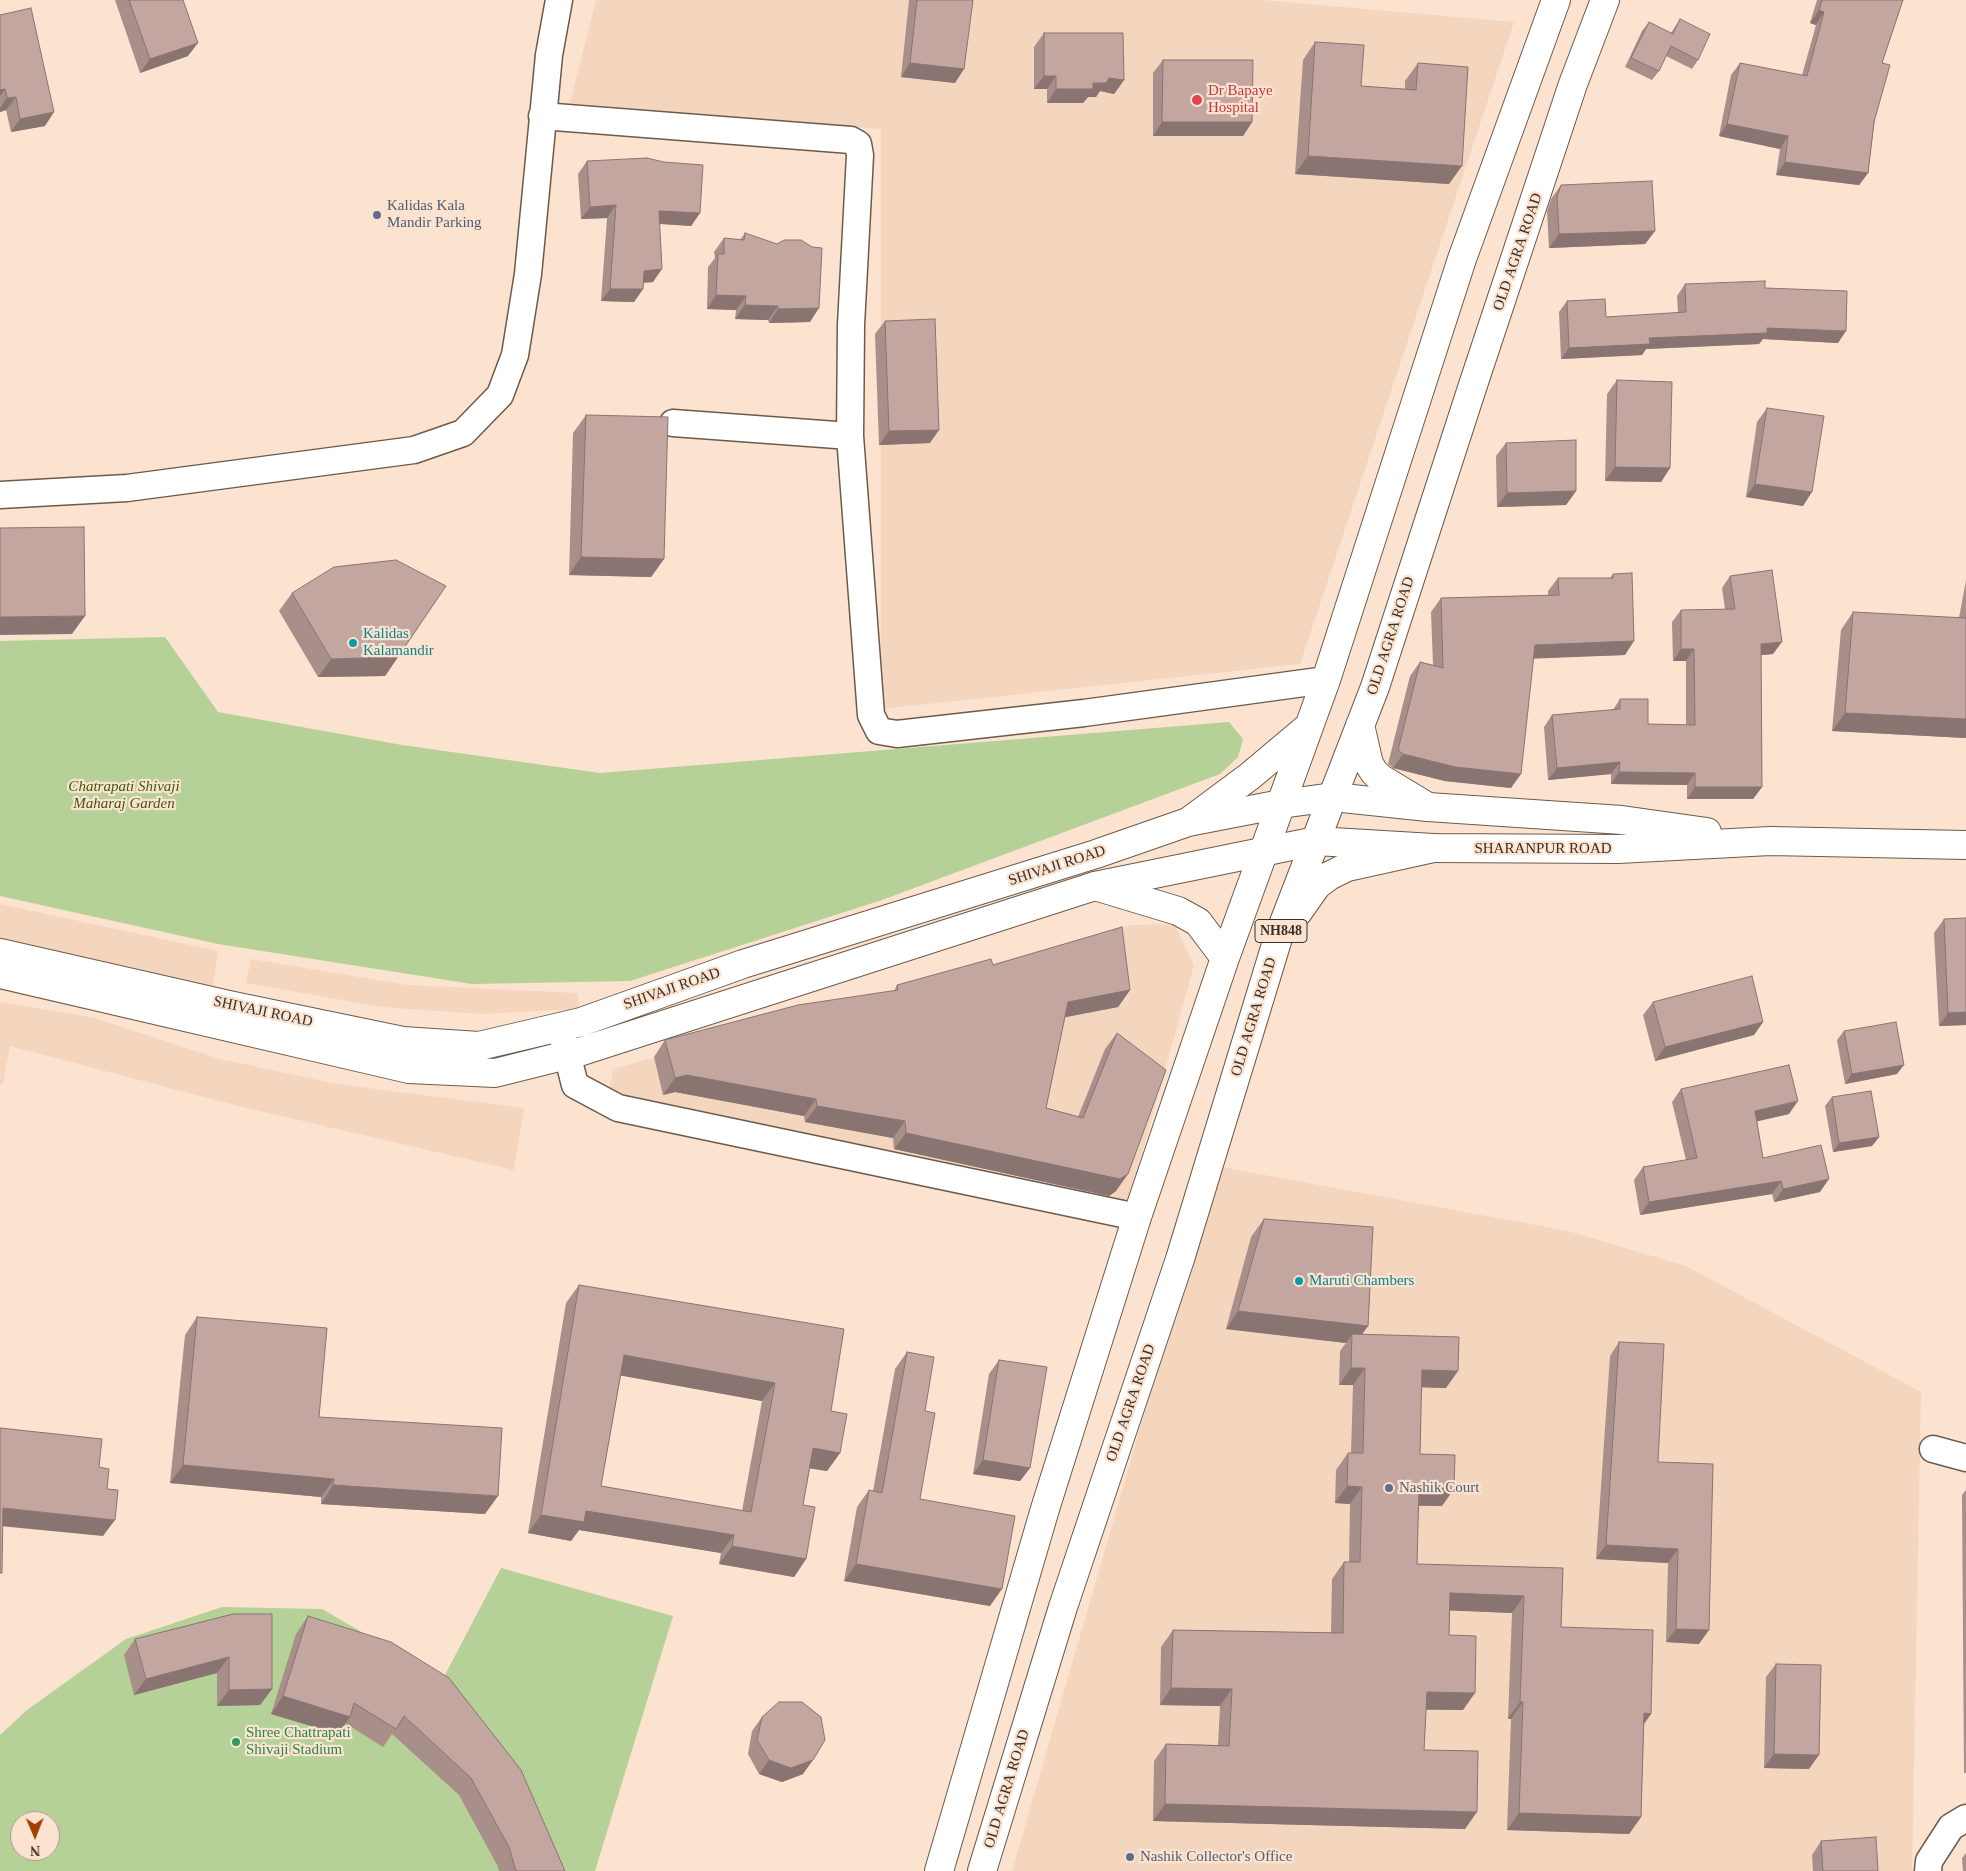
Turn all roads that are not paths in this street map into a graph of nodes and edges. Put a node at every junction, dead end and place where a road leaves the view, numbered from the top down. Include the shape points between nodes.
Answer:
1 (559, 0) edge
2 (1556, 0) edge
3 (1605, 0) edge
4 (542, 116) junction
5 (673, 423) dead end
6 (850, 436) junction
7 (0, 495) edge
8 (1326, 680) junction
9 (1360, 725) junction
10 (1309, 727) junction
11 (1333, 797) junction
12 (1281, 804) junction
13 (1428, 807) junction
14 (1188, 822) junction
15 (1316, 841) junction
16 (1770, 842) junction
17 (1966, 846) edge
18 (1433, 848) junction
19 (1264, 850) junction
20 (1095, 886) junction
21 (1278, 938) junction
22 (0, 952) edge
23 (1225, 958) junction
24 (0, 974) edge
25 (560, 1026) junction
26 (567, 1054) junction
27 (1137, 1217) junction
28 (1933, 1449) dead end
29 (1966, 1458) edge
30 (1965, 1819) edge
31 (939, 1871) edge
32 (982, 1871) edge
33 (1928, 1871) edge

1 - 4 street
2 - 8 main road, NH848 via 1462,259
3 - 9 main road, OLD AGRA ROAD / NH848
4 - 6 street via 851,140 858,144 850,325
4 - 7 street via 528,274 515,355 500,394 463,433 414,450 355,458 128,488
5 - 6 street
6 - 8 street via 871,716 879,731 897,734 1084,713
8 - 10 main road, NH848
9 - 11 main road, OLD AGRA ROAD / NH848
9 - 13 main road via 1369,764 1374,772
10 - 12 main road, NH848
10 - 14 main road
11 - 12 main road, SHIVAJI ROAD
11 - 13 main road, SHARANPUR ROAD
11 - 15 main road, OLD AGRA ROAD / NH848
12 - 14 main road, SHIVAJI ROAD
12 - 19 main road, NH848
13 - 16 main road, SHARANPUR ROAD via 1622,820
14 - 25 main road, SHIVAJI ROAD via 1096,854 743,964 581,1022
15 - 18 main road, SHARANPUR ROAD
15 - 19 main road, SHIVAJI ROAD
15 - 21 main road, OLD AGRA ROAD / NH848
16 - 17 main road, SHARANPUR ROAD
16 - 18 main road, SHARANPUR ROAD via 1618,849
18 - 21 main road via 1347,867 1329,876
19 - 20 main road, SHIVAJI ROAD
19 - 23 main road, NH848
20 - 23 main road via 1178,911 1198,922
20 - 26 main road, SHIVAJI ROAD
21 - 32 main road, OLD AGRA ROAD / NH848 via 1182,1250 1063,1607
22 - 25 main road, SHIVAJI ROAD via 233,1006 403,1040 479,1046
23 - 27 main road, NH848
24 - 26 main road, SHIVAJI ROAD via 409,1069 495,1073
25 - 26 street
26 - 27 street via 575,1085 618,1108
27 - 31 main road, NH848 via 1046,1508
28 - 29 street
30 - 33 street via 1951,1827 1929,1862

